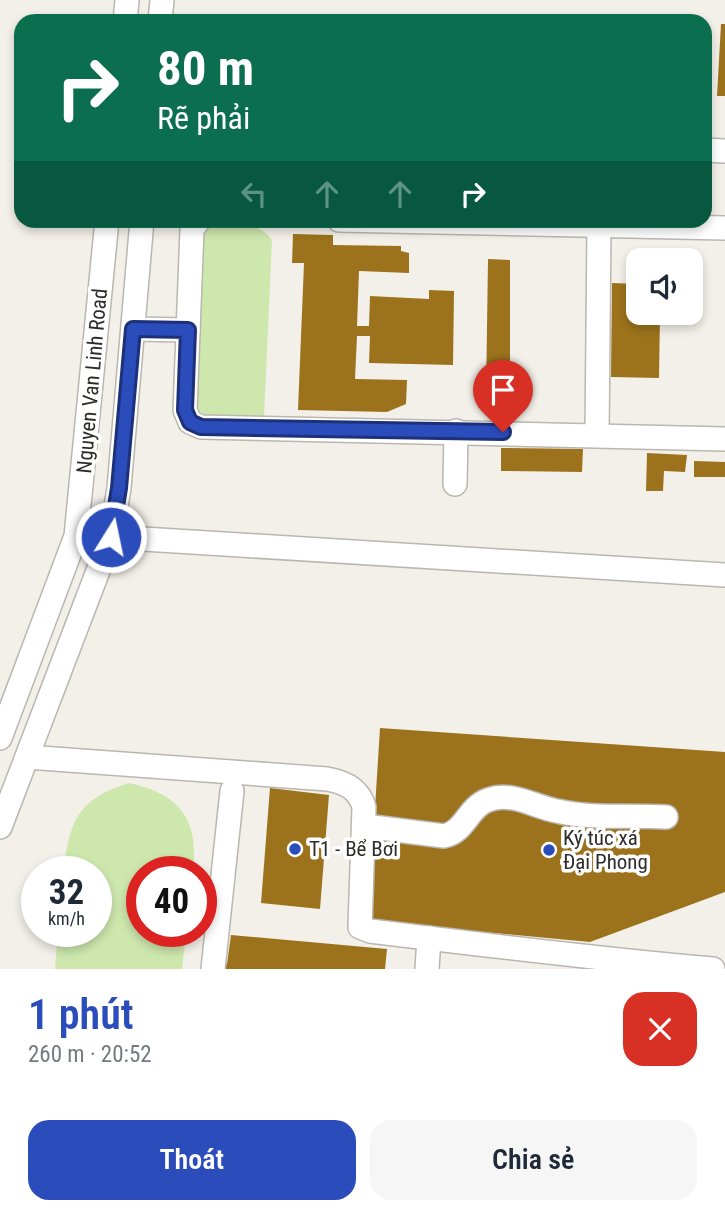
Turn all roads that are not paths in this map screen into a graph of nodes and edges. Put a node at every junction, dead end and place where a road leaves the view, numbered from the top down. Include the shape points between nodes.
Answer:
1 (106, 228) edge
2 (141, 228) edge
3 (193, 228) edge
4 (600, 228) edge
5 (133, 329) junction
6 (188, 330) junction
7 (456, 431) junction
8 (597, 435) junction
9 (725, 439) edge
10 (455, 484) dead end
11 (111, 537) junction
12 (725, 575) edge
13 (0, 738) edge
14 (27, 757) junction
15 (232, 791) dead end
16 (666, 817) dead end
17 (365, 826) junction
18 (0, 827) edge
19 (429, 938) junction
20 (560, 962) edge
21 (213, 969) edge
22 (427, 969) edge
23 (712, 969) edge

1 - 13 street, Nguyen Van Linh Road via 76,536
2 - 5 street, Nguyen Van Linh Road
3 - 6 street
4 - 8 street
5 - 6 street
5 - 11 street, Nguyen Van Linh Road
6 - 7 street via 185,410 190,422 201,427
7 - 8 street
7 - 10 street
8 - 9 street
11 - 12 street
11 - 14 street, Nguyen Van Linh Road
14 - 17 street via 337,781 361,796
14 - 18 street, Nguyen Van Linh Road
15 - 21 street
16 - 17 street via 560,812 533,802 499,798 477,806 456,832 444,836
17 - 19 street via 360,927
19 - 20 street via 444,937
19 - 22 street
20 - 23 street via 596,959

